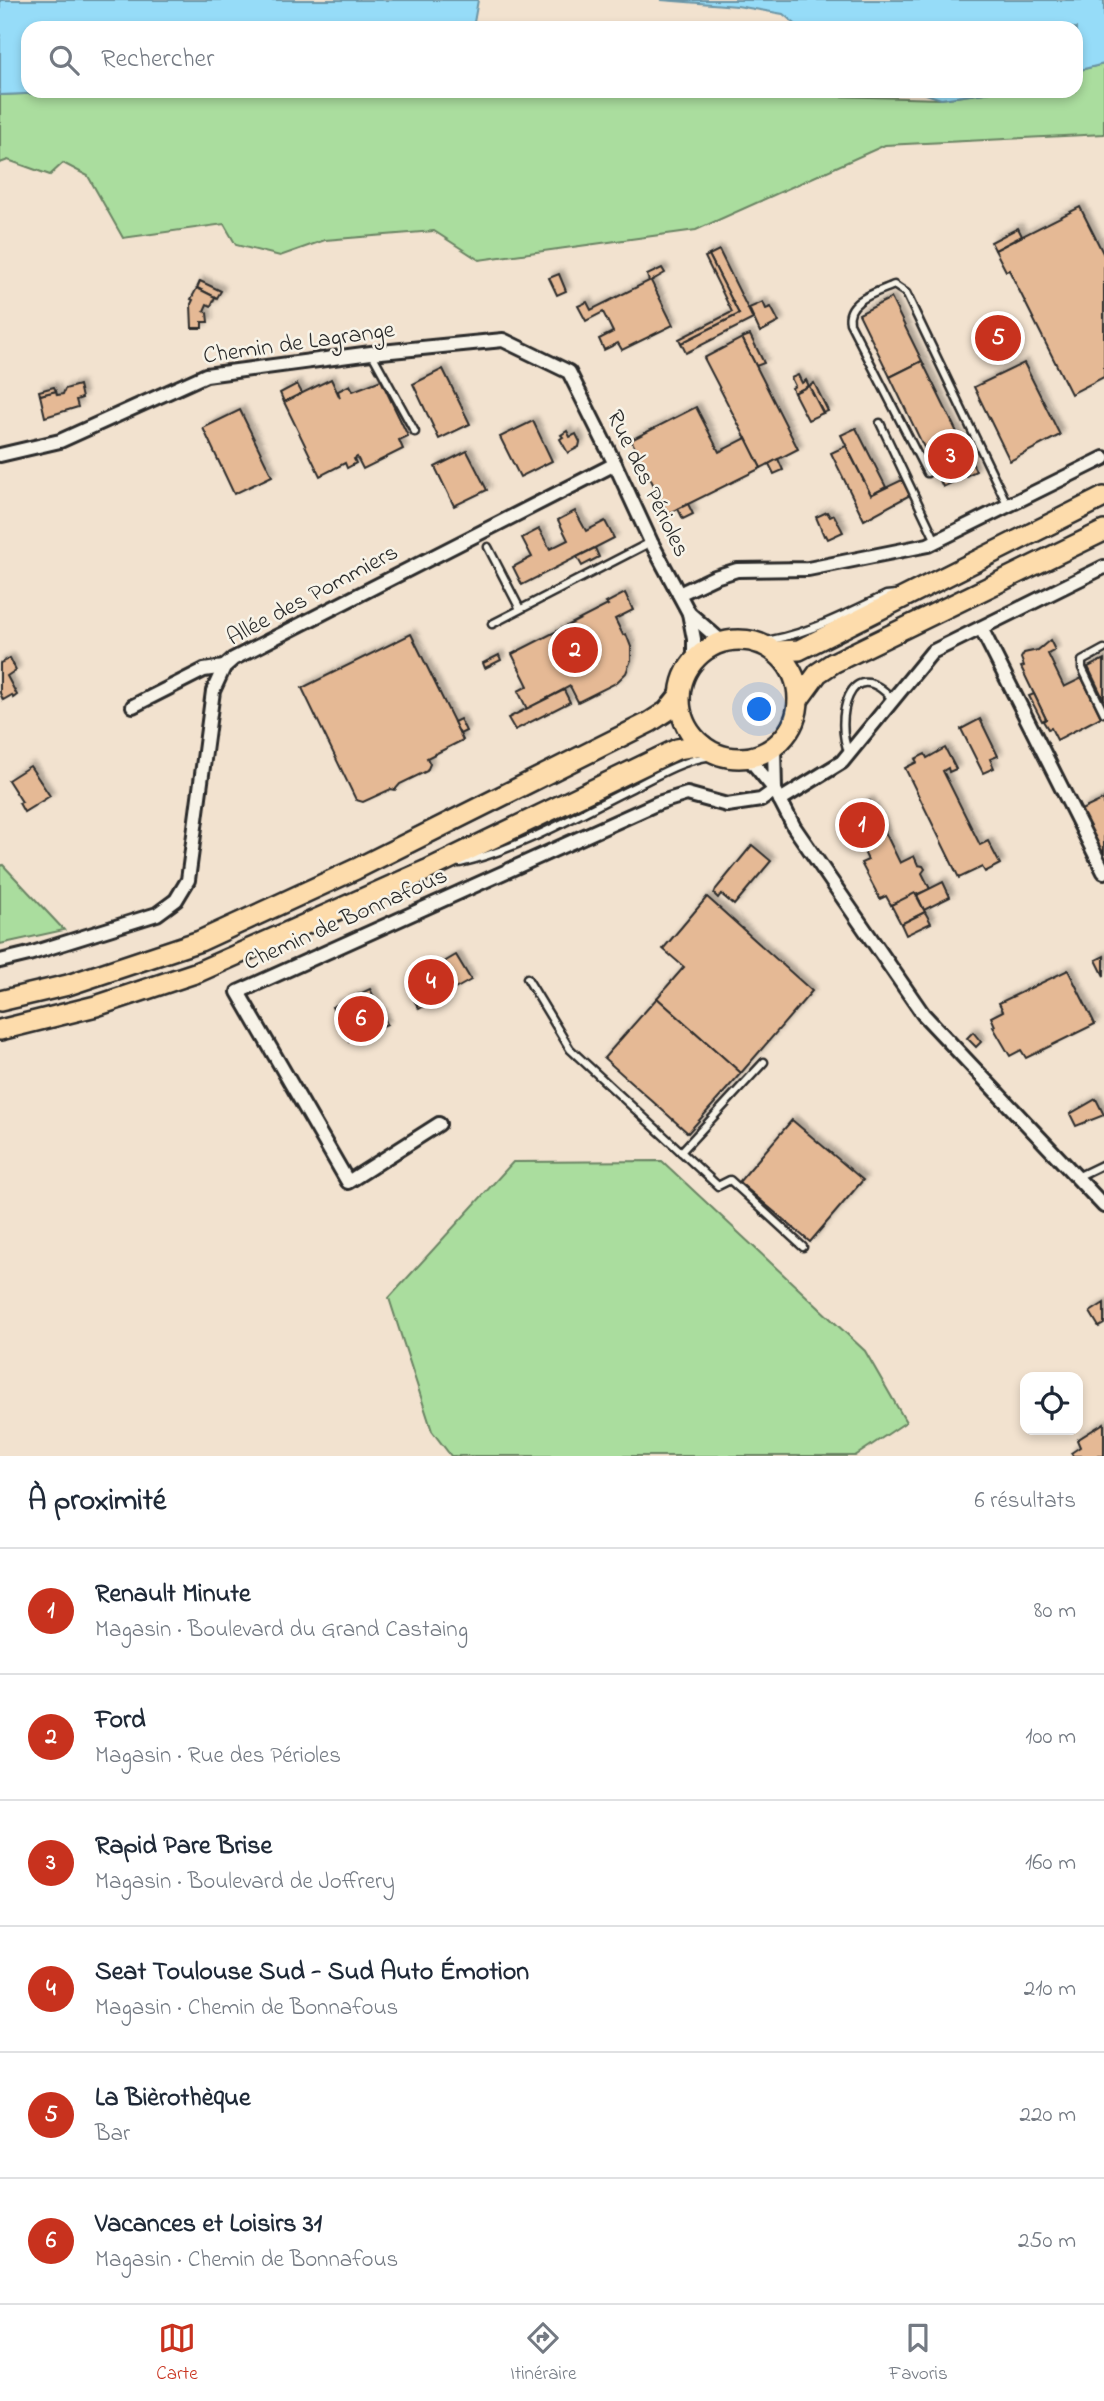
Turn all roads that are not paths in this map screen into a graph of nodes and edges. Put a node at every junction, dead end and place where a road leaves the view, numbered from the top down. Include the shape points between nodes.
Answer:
1 (371, 353) junction
2 (569, 372) joint
3 (880, 423) dead end
4 (415, 432) dead end
5 (0, 455) edge
6 (1104, 458) edge
7 (615, 464) junction
8 (927, 473) dead end
9 (1104, 497) edge
10 (1008, 506) junction
11 (1104, 531) edge
12 (936, 541) junction
13 (651, 542) junction
14 (488, 547) dead end
15 (1104, 567) edge
16 (679, 594) junction
17 (520, 610) junction
18 (689, 613) junction
19 (492, 624) dead end
20 (981, 628) junction
21 (722, 642) junction
22 (766, 647) junction
23 (1104, 649) edge
24 (694, 661) junction
25 (224, 667) junction
26 (680, 695) junction
27 (799, 699) junction
28 (892, 700) junction
29 (134, 706) dead end
30 (1104, 713) edge
31 (702, 745) junction
32 (774, 747) junction
33 (849, 753) junction
34 (722, 755) junction
35 (748, 757) junction
36 (777, 795) junction
37 (427, 870) junction
38 (1104, 872) edge
39 (0, 961) edge
40 (527, 978) dead end
41 (0, 1001) edge
42 (0, 1030) edge
43 (764, 1062) dead end
44 (439, 1124) dead end
45 (681, 1152) junction
46 (1104, 1164) edge
47 (1077, 1177) junction
48 (1104, 1206) edge
49 (803, 1247) dead end

1 - 2 street, Chemin de Lagrange via 503,340
1 - 4 lane
1 - 5 street, Chemin de Lagrange via 206,375 60,441
2 - 7 street, Rue des Périoles
3 - 12 lane
6 - 10 street
7 - 13 street, Rue des Périoles
7 - 25 street, Allée des Pommiers
8 - 10 lane via 850,323 849,315 860,300 894,285 906,293
9 - 22 main road via 799,650
10 - 12 street
11 - 27 main road via 833,663 818,673
12 - 16 street via 808,569 737,570
13 - 16 street, Rue des Périoles
13 - 17 lane
14 - 17 lane
15 - 20 street
16 - 18 street, Rue des Périoles
17 - 19 lane
18 - 21 street, Rue des Périoles
18 - 24 street, Rue des Périoles
20 - 28 street via 932,652
20 - 38 street
21 - 22 main road via 740,639
21 - 24 main road
22 - 27 main road via 788,664
23 - 30 lane via 1082,661 1082,668
24 - 26 main road
25 - 29 street via 204,670
25 - 39 street, Allée des Pommiers via 213,691 188,880 176,900 156,914
26 - 31 main road via 685,722
26 - 41 main road via 650,722 356,869 200,941 68,985
27 - 32 main road via 796,718
28 - 33 street
28 - 33 lane via 870,682 852,689 843,732
31 - 34 main road
31 - 37 main road via 677,749
32 - 35 main road
32 - 36 street
33 - 36 street via 842,762
34 - 35 main road
34 - 37 lane via 689,760 480,858
35 - 36 street
36 - 44 street, Chemin de Bonnafous via 727,805 687,794 658,803 238,992 348,1182
36 - 47 street via 794,827 923,1014
37 - 42 main road via 198,972 96,1006
40 - 45 lane via 569,1049
43 - 45 lane
45 - 49 lane via 718,1186 730,1180
46 - 47 lane
47 - 48 street

